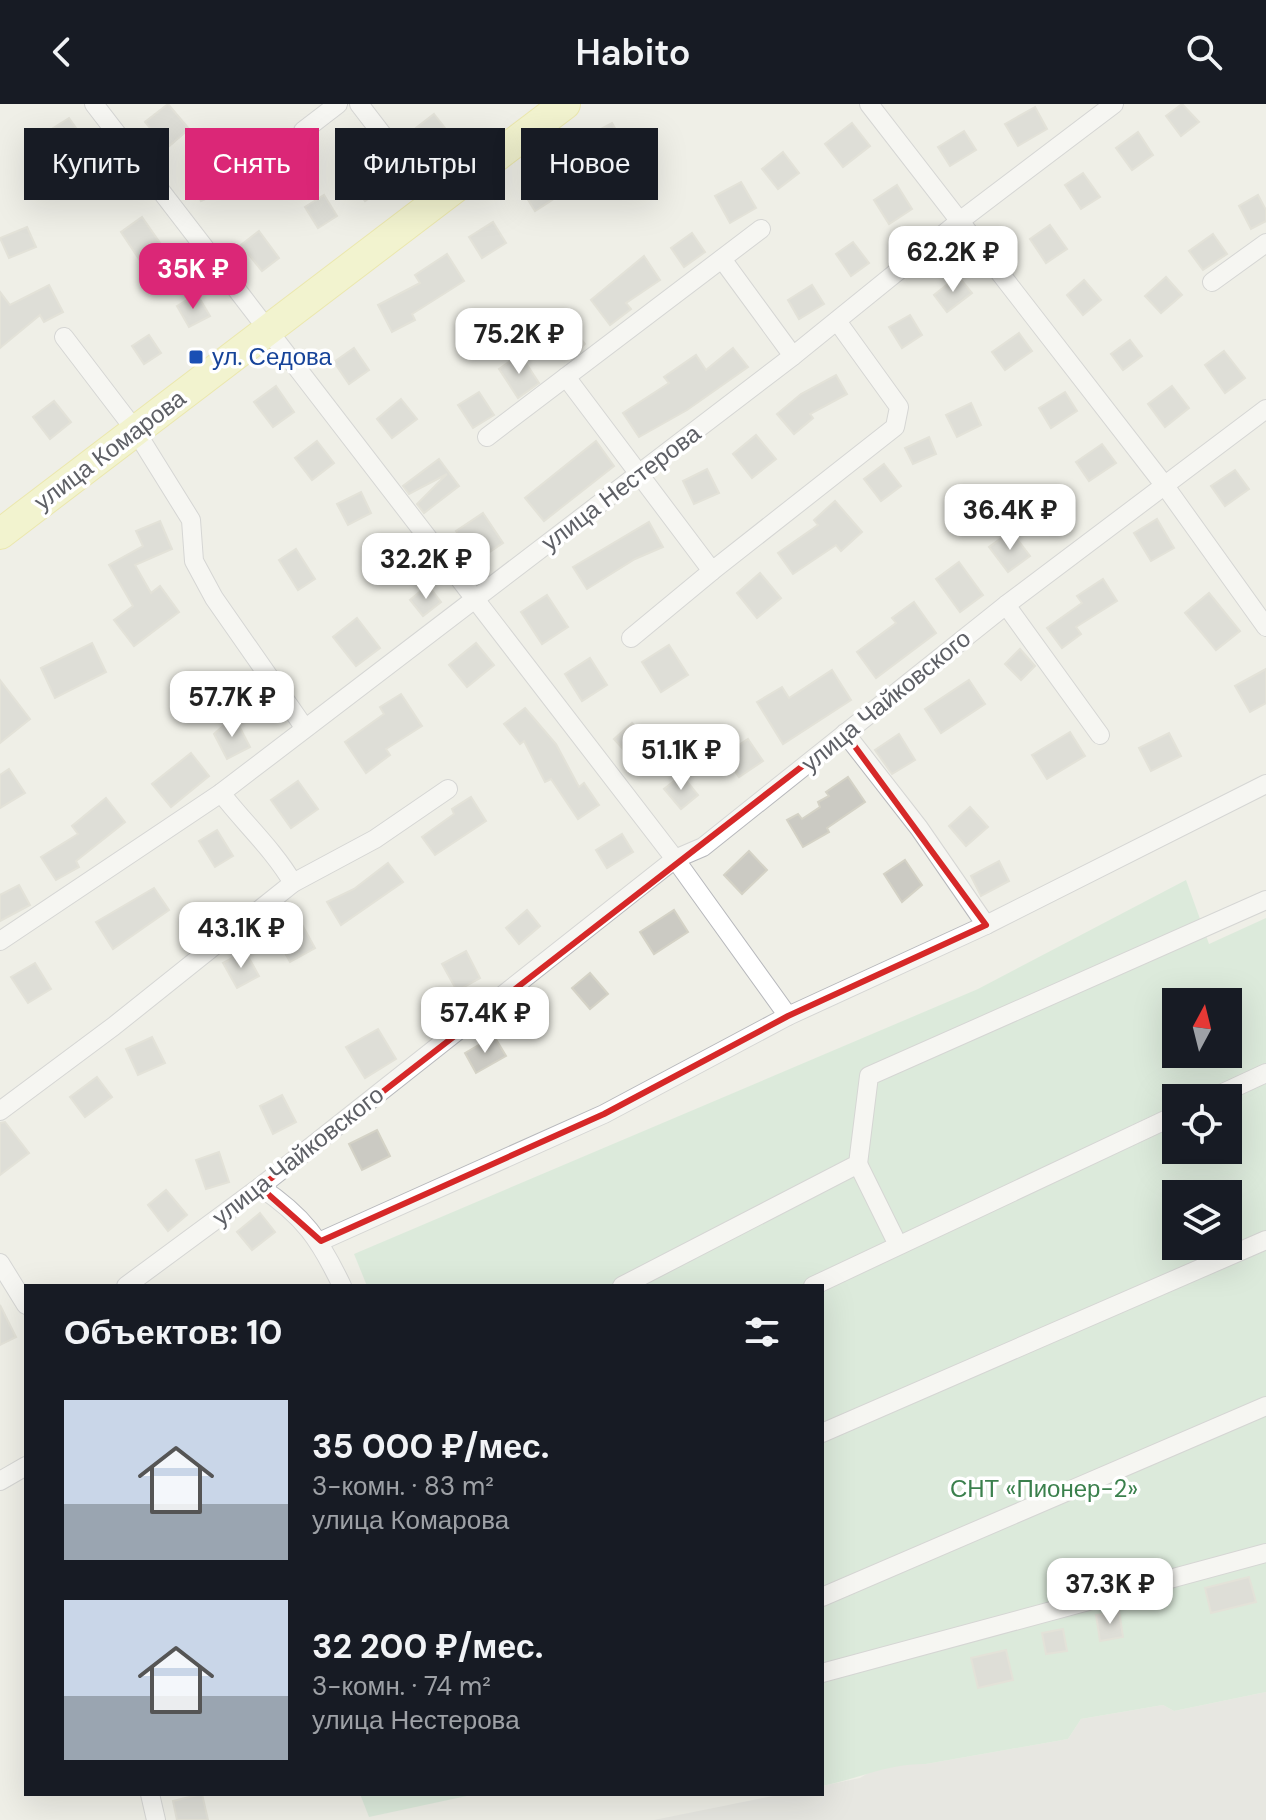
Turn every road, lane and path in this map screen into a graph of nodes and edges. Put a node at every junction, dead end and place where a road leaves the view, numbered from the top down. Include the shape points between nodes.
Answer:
1 (94, 104) edge
2 (338, 104) edge
3 (359, 104) edge
4 (565, 104) edge
5 (869, 104) edge
6 (1114, 104) edge
7 (307, 128) edge
8 (435, 203) junction
9 (961, 220) junction
10 (761, 229) dead end
11 (1264, 250) edge
12 (722, 259) junction
13 (1212, 282) dead end
14 (837, 321) junction
15 (269, 329) junction
16 (64, 337) dead end
17 (793, 356) junction
18 (566, 377) junction
19 (1266, 409) edge
20 (135, 430) junction
21 (487, 437) dead end
22 (640, 473) junction
23 (1165, 486) junction
24 (0, 534) edge
25 (712, 571) junction
26 (475, 599) junction
27 (1006, 605) junction
28 (1266, 627) edge
29 (631, 638) dead end
30 (304, 727) junction
31 (845, 733) junction
32 (1100, 735) dead end
33 (1266, 784) edge
34 (448, 789) dead end
35 (221, 793) junction
36 (675, 859) junction
37 (293, 883) junction
38 (1266, 900) edge
39 (986, 925) junction
40 (0, 941) edge
41 (788, 1016) junction
42 (1266, 1073) edge
43 (1242, 1084) edge
44 (0, 1111) edge
45 (1162, 1122) edge
46 (858, 1164) junction
47 (260, 1187) junction
48 (1266, 1240) edge
49 (321, 1241) junction
50 (898, 1245) junction
51 (0, 1263) edge
52 (129, 1284) edge
53 (341, 1284) edge
54 (626, 1284) edge
55 (817, 1284) edge
56 (24, 1302) edge
57 (1266, 1406) edge
58 (824, 1432) edge
59 (24, 1467) edge
60 (0, 1481) edge
61 (1266, 1553) edge
62 (824, 1596) edge
63 (824, 1672) edge
64 (150, 1796) edge
65 (156, 1820) edge

1 - 15 street
2 - 7 street
3 - 8 street
4 - 8 main road, улица Комарова
5 - 9 street
6 - 9 street, улица Нестерова
8 - 15 main road, улица Комарова
9 - 14 street, улица Нестерова
9 - 23 street
10 - 12 street
11 - 13 street
12 - 17 street
12 - 18 street
14 - 17 street, улица Нестерова
14 - 25 street via 899,407 895,427
15 - 20 main road, улица Комарова
15 - 26 street
16 - 20 street
17 - 22 street, улица Нестерова
18 - 21 street
18 - 22 street
19 - 23 street, улица Чайковского
20 - 24 main road, улица Комарова
20 - 30 street via 191,520 194,561 214,598
22 - 25 street
22 - 26 street, улица Нестерова
23 - 27 street, улица Чайковского
23 - 28 street
25 - 29 street
26 - 30 street, улица Нестерова
26 - 36 street
27 - 31 street, улица Чайковского
27 - 32 street
30 - 35 street, улица Нестерова
31 - 36 street, улица Чайковского via 703,847
31 - 39 street
33 - 39 street
34 - 37 street via 375,839
35 - 37 street via 277,856
35 - 40 street, улица Нестерова
36 - 41 street
36 - 47 street, улица Чайковского
37 - 44 street
38 - 46 street via 869,1076
39 - 41 street
41 - 49 street via 604,1114
42 - 43 street
45 - 50 street
46 - 50 street
46 - 54 street
47 - 49 street via 289,1206
47 - 52 street, улица Чайковского
48 - 58 street
49 - 53 street
50 - 55 street
51 - 56 street
57 - 62 street
59 - 60 street
61 - 63 street
64 - 65 street

